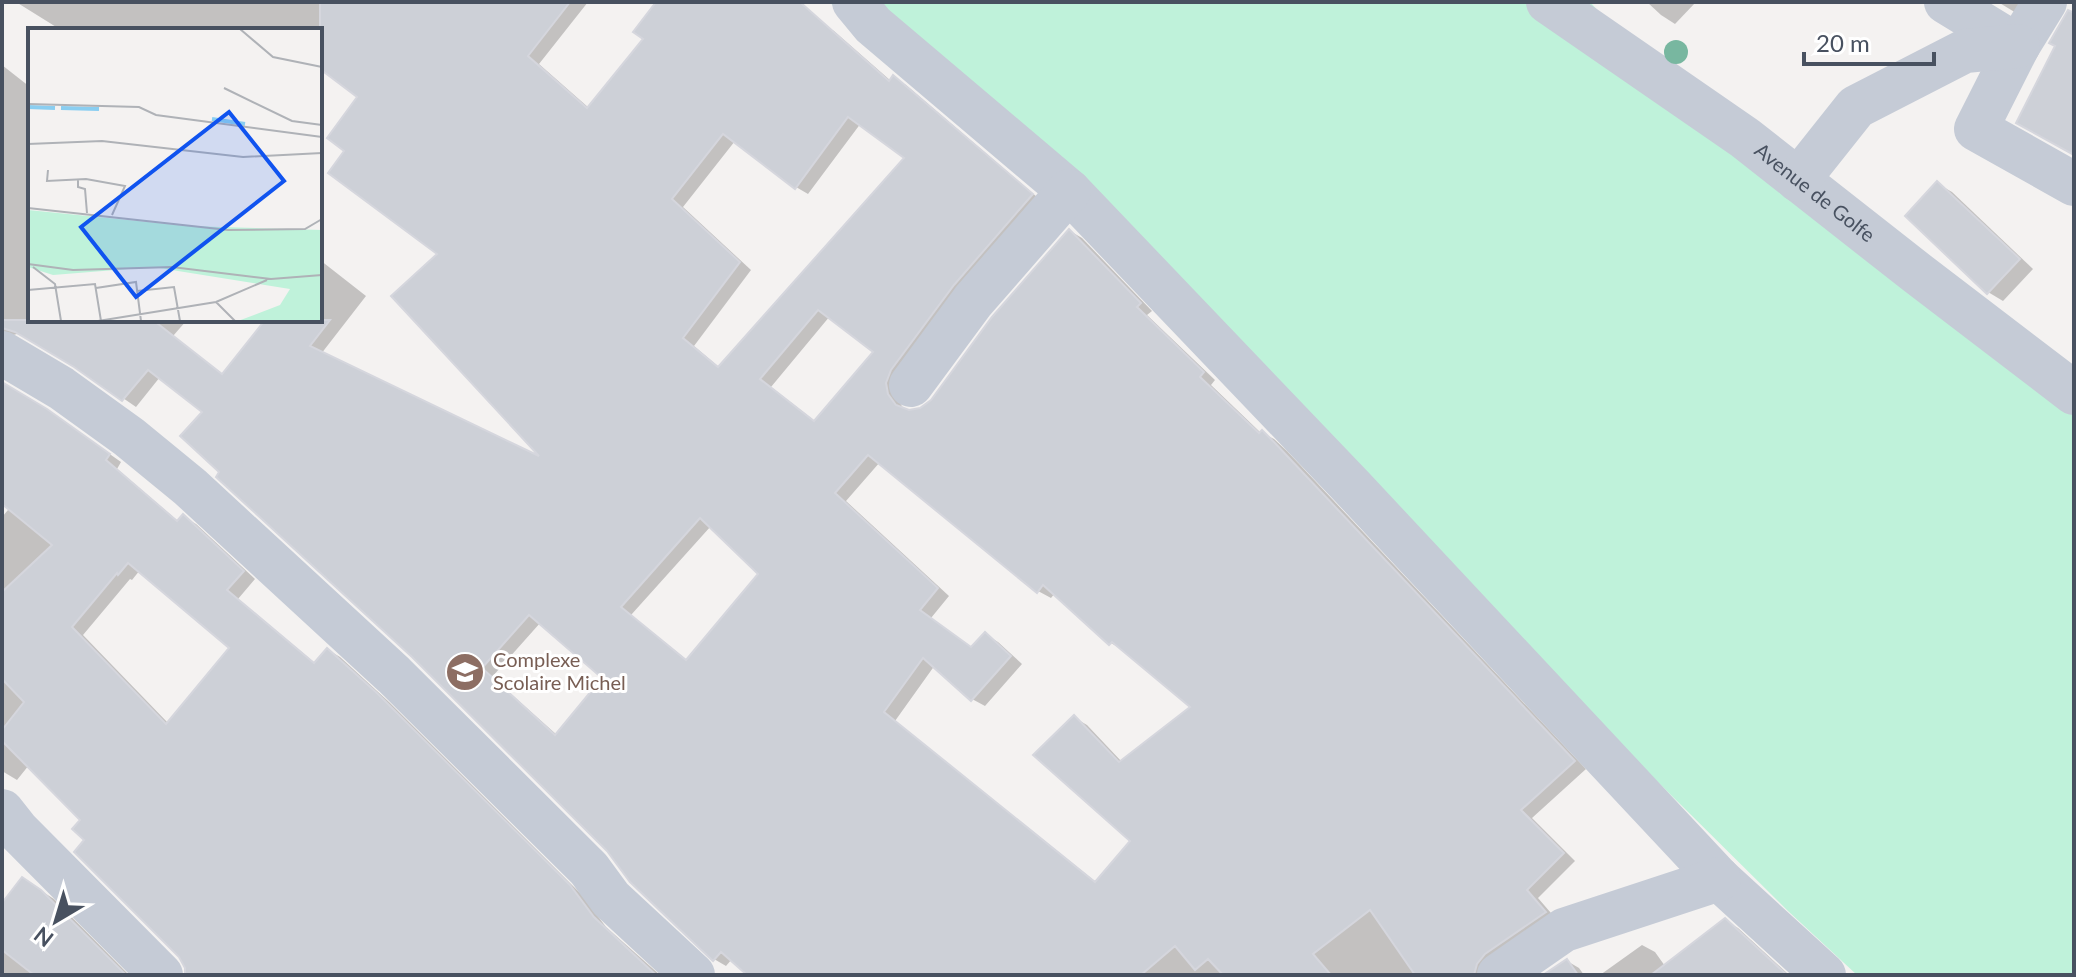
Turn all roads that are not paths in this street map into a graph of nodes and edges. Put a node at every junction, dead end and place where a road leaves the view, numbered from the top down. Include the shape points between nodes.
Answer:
1 (854, 2) edge
2 (1548, 2) edge
3 (1946, 2) edge
4 (2045, 2) edge
5 (2018, 46) junction
6 (1798, 180) junction
7 (2074, 184) edge
8 (1069, 191) junction
9 (2, 353) edge
10 (911, 385) dead end
11 (2074, 393) edge
12 (2, 811) edge
13 (1719, 879) junction
14 (161, 975) edge
15 (693, 975) edge
16 (1499, 975) edge
17 (1824, 975) edge

1 - 8 street via 873,25
2 - 6 street, Avenue de Golfe
3 - 5 street
4 - 5 street
5 - 6 street via 1965,51 1856,107
5 - 7 street via 1976,129
6 - 11 street, Avenue de Golfe
8 - 10 street via 973,301
8 - 13 street
9 - 15 street via 61,388 190,487 405,686 589,869 611,899
12 - 14 street
13 - 16 street via 1564,930
13 - 17 street

